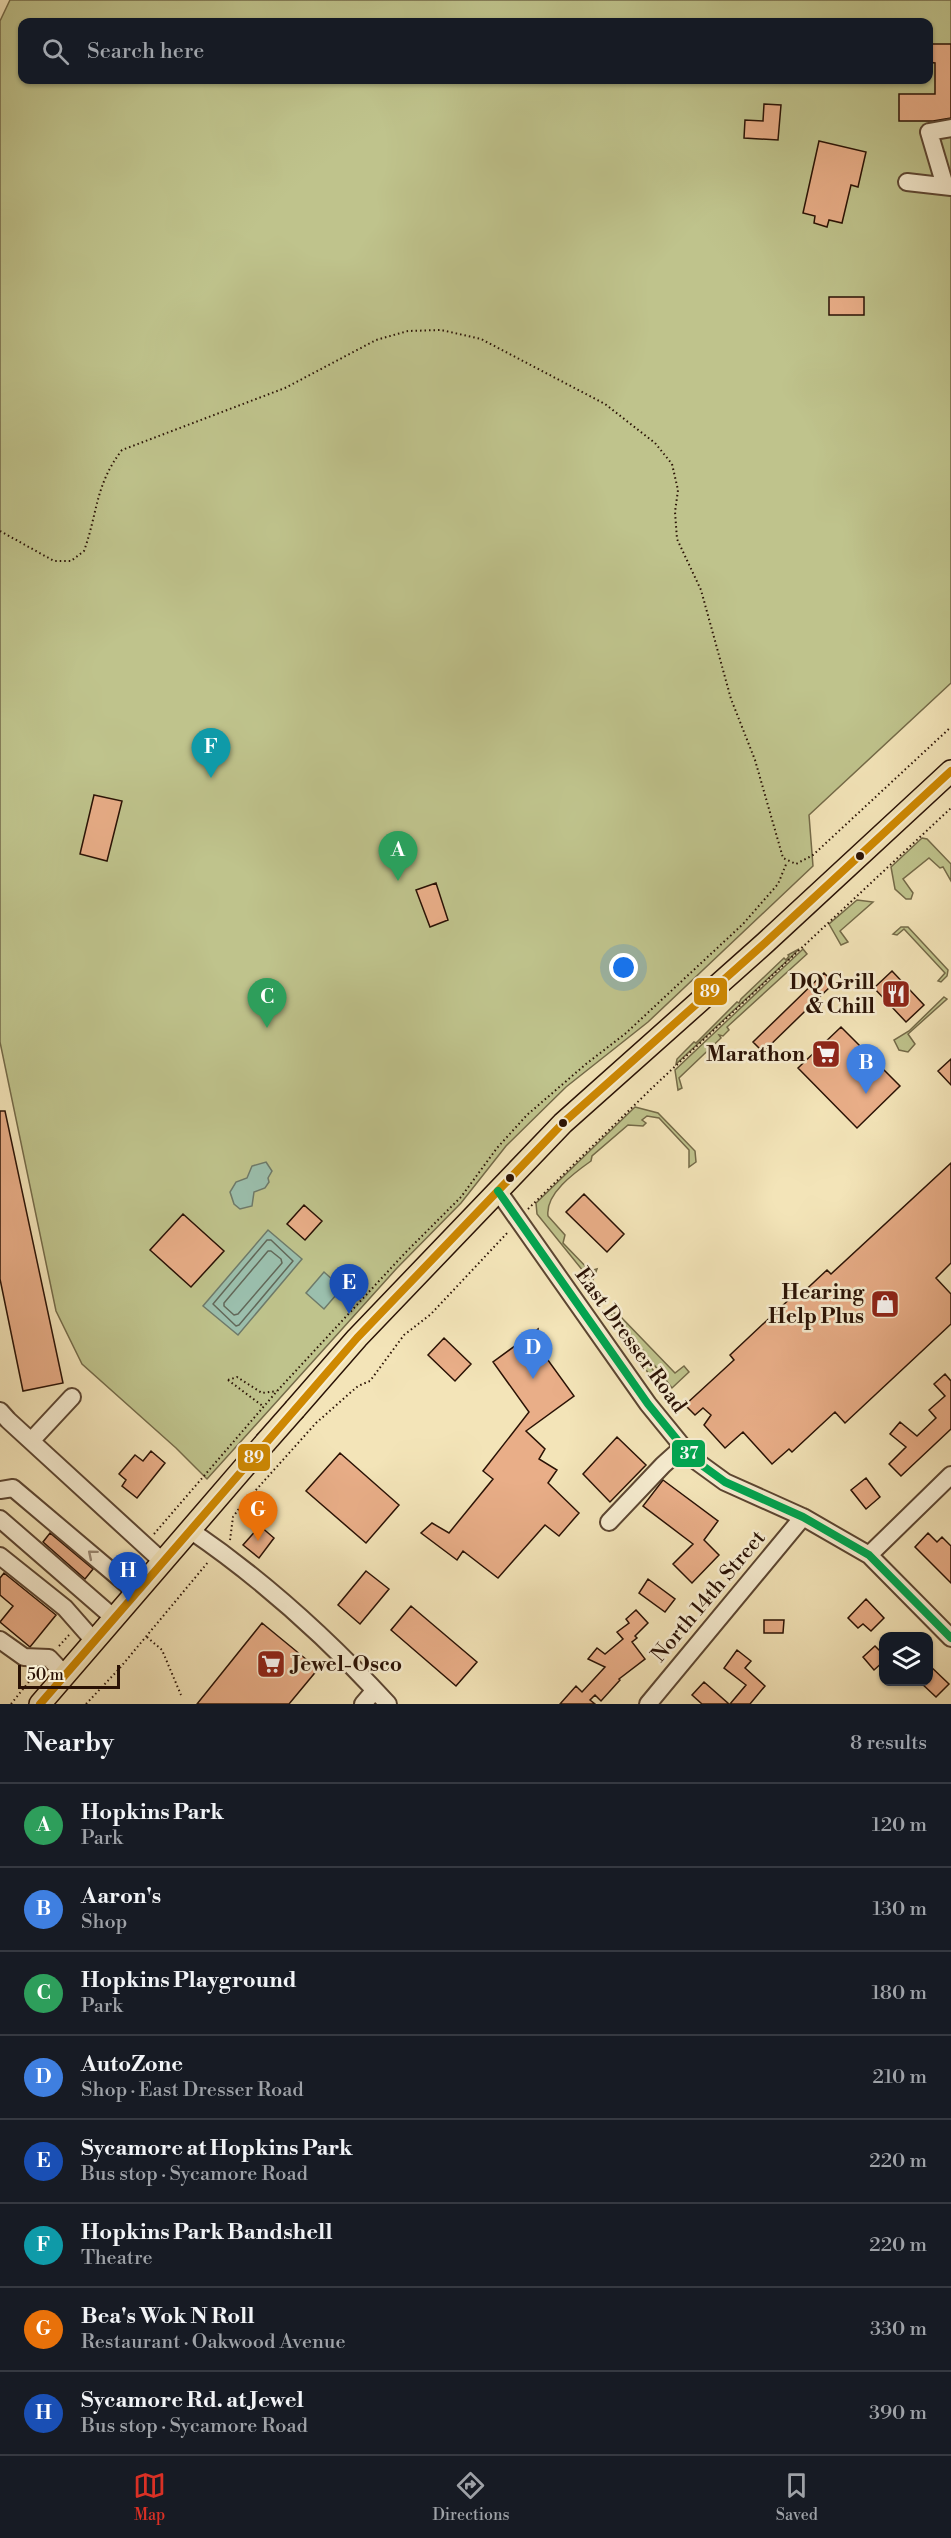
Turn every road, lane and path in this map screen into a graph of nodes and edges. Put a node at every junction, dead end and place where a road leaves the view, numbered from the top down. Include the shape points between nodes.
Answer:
1 (951, 128) edge
2 (907, 182) dead end
3 (948, 187) edge
4 (0, 531) edge
5 (951, 727) edge
6 (951, 771) edge
7 (951, 808) edge
8 (787, 862) junction
9 (498, 1191) junction
10 (519, 1220) junction
11 (72, 1397) dead end
12 (264, 1407) dead end
13 (0, 1411) edge
14 (31, 1441) junction
15 (683, 1447) junction
16 (951, 1475) edge
17 (0, 1490) edge
18 (803, 1517) junction
19 (0, 1519) edge
20 (609, 1522) dead end
21 (190, 1530) junction
22 (219, 1550) junction
23 (869, 1555) junction
24 (0, 1556) edge
25 (163, 1562) junction
26 (136, 1592) junction
27 (114, 1618) junction
28 (147, 1636) junction
29 (951, 1638) edge
30 (0, 1640) edge
31 (94, 1641) junction
32 (65, 1675) junction
33 (375, 1690) junction
34 (181, 1695) dead end
35 (40, 1704) edge
36 (86, 1704) edge
37 (363, 1704) edge
38 (388, 1704) edge
39 (648, 1704) edge

1 - 3 street via 928,132
2 - 3 street
4 - 8 path via 54,561 70,561 84,551 100,487 122,450 285,388 376,340 408,331 441,330 481,339 604,404 655,443 672,464 678,490 677,539 701,590 731,699
5 - 8 path via 813,855 796,864
6 - 9 main road via 579,1108
7 - 10 path via 614,1124
8 - 12 path via 778,884 743,924 625,1034 527,1115 461,1197 389,1269 282,1387 262,1394 237,1377 228,1380
9 - 10 street, East Dresser Road
9 - 21 main road, bridge via 357,1338
10 - 15 street, East Dresser Road via 648,1404
10 - 22 path via 431,1314 404,1335 370,1381 358,1386 315,1423 238,1510 233,1517 232,1538
11 - 14 street
13 - 14 street
14 - 25 street
15 - 18 street, East Dresser Road via 725,1482
15 - 20 street
16 - 23 street
26 -> 17 street via 13,1488
18 - 23 street, East Dresser Road
18 - 39 street, North 14th Street
19 - 27 street
21 - 22 street
21 - 25 main road
22 - 28 path
22 - 33 street
23 - 29 street, East Dresser Road
24 - 31 street via 65,1608
25 - 26 main road
26 - 27 main road
27 - 31 main road
28 - 34 path via 162,1650
28 - 36 path
30 - 32 street via 24,1657 49,1658
31 - 32 main road
32 - 35 main road
33 - 37 street
33 - 38 street

